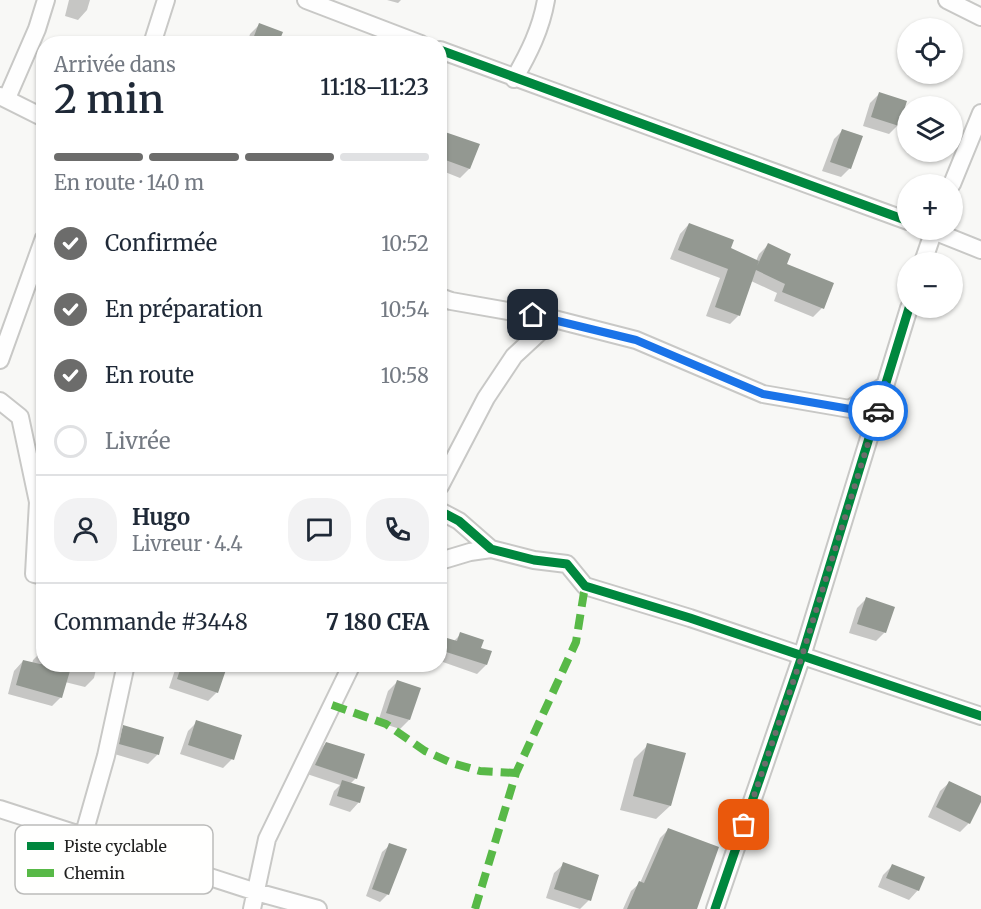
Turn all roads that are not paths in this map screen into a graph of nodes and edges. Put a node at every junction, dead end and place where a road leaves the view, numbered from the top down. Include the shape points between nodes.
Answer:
1 (46, 0) edge
2 (166, 0) edge
3 (306, 0) edge
4 (546, 0) edge
5 (947, 0) edge
6 (981, 17) edge
7 (155, 36) edge
8 (400, 36) edge
9 (447, 53) edge
10 (514, 79) junction
11 (3, 97) edge
12 (981, 113) edge
13 (36, 114) edge
14 (956, 174) edge
15 (897, 217) edge
16 (957, 240) edge
17 (981, 250) edge
18 (36, 260) edge
19 (447, 300) edge
20 (906, 318) edge
21 (554, 319) junction
22 (0, 360) edge
23 (885, 385) junction
24 (0, 401) edge
25 (447, 473) edge
26 (36, 493) edge
27 (447, 515) edge
28 (36, 538) edge
29 (491, 549) junction
30 (447, 559) edge
31 (36, 574) edge
32 (802, 656) junction
33 (124, 672) edge
34 (348, 672) edge
35 (981, 716) edge
36 (0, 809) edge
37 (47, 825) edge
38 (86, 825) edge
39 (213, 878) edge
40 (256, 892) junction
41 (252, 909) edge
42 (318, 909) edge
43 (716, 909) edge

1 - 11 street via 38,29
2 - 7 street
3 - 8 street
4 - 10 street via 535,41
5 - 6 street
9 - 10 street
10 - 15 street
11 - 13 street
12 - 14 street
16 - 17 street
18 - 22 street
19 - 21 street
20 - 23 street
21 - 23 street via 636,340 763,394 850,409
21 - 25 street via 514,356 486,398
23 - 32 street
24 - 26 street via 20,417
27 - 29 street
28 - 31 street
29 - 30 street
29 - 32 street via 567,564 585,586
32 - 35 street
32 - 43 street
33 - 38 street
34 - 40 street via 267,839
36 - 37 street
39 - 40 street
40 - 41 street
40 - 42 street

